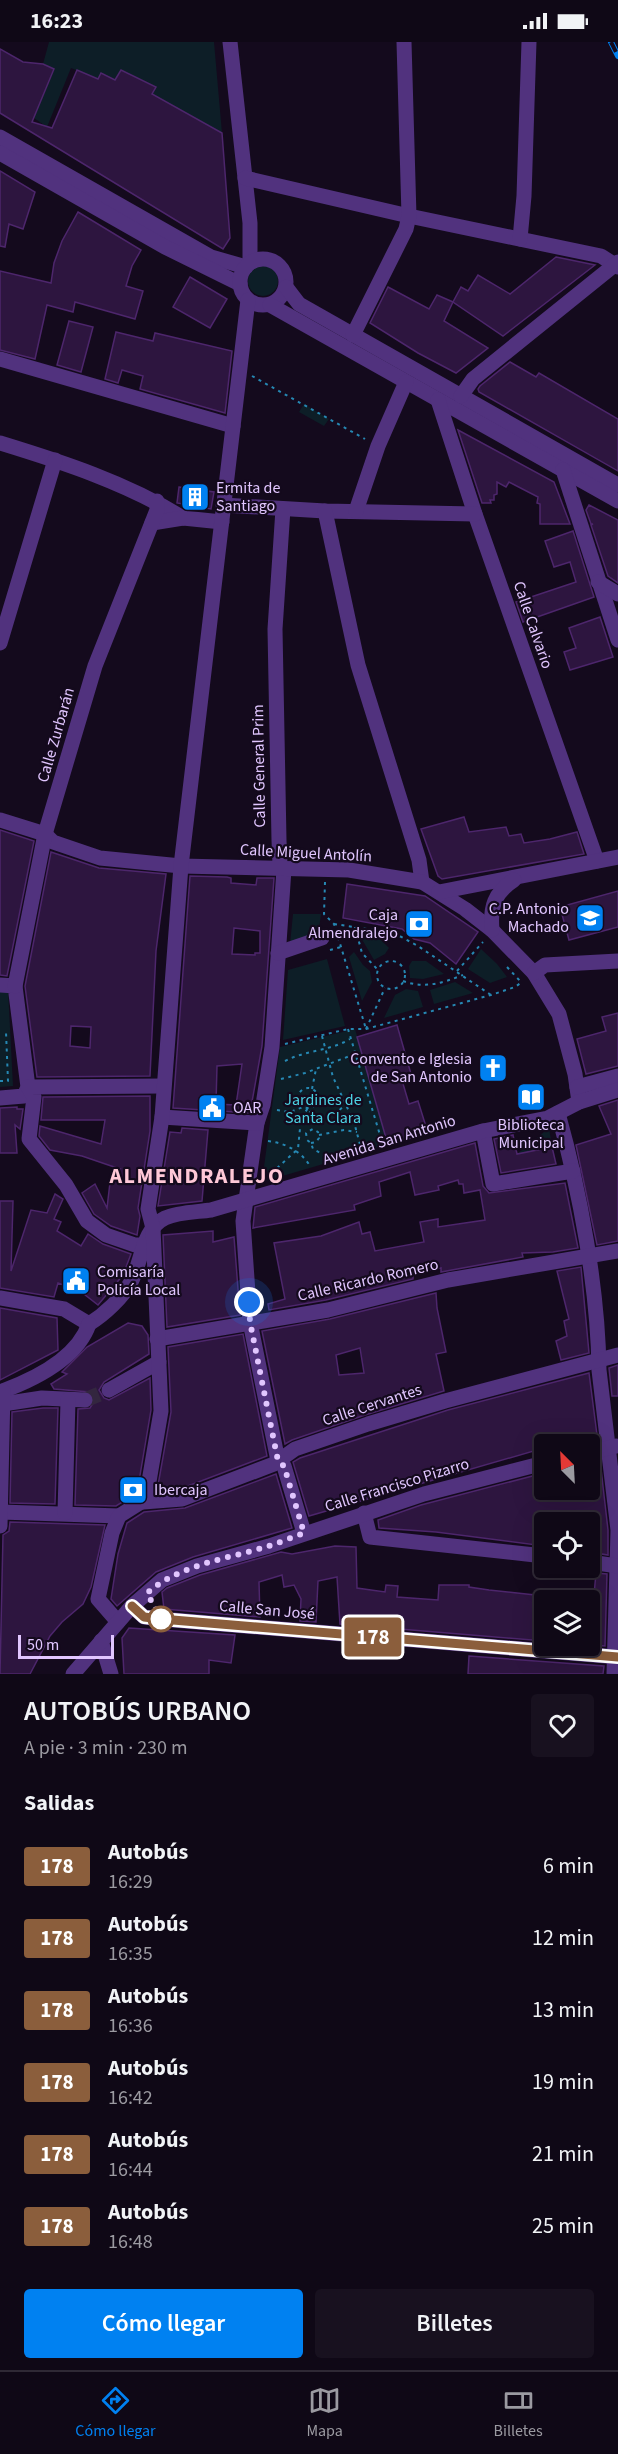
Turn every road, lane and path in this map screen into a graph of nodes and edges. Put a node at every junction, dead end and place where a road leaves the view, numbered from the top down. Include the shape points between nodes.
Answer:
1 (230, 42) edge
2 (404, 42) edge
3 (529, 42) edge
4 (0, 137) edge
5 (0, 153) edge
6 (245, 178) junction
7 (409, 216) junction
8 (250, 223) junction
9 (520, 239) junction
10 (269, 260) junction
11 (617, 264) edge
12 (248, 265) junction
13 (240, 284) junction
14 (286, 287) junction
15 (248, 300) junction
16 (270, 304) junction
17 (353, 335) junction
18 (0, 359) edge
19 (241, 370) junction
20 (406, 382) junction
21 (461, 396) junction
22 (438, 400) junction
23 (233, 426) junction
24 (0, 443) edge
25 (378, 446) junction
26 (55, 460) junction
27 (563, 470) junction
28 (618, 485) edge
29 (157, 501) junction
30 (618, 501) edge
31 (223, 506) junction
32 (283, 509) junction
33 (325, 511) junction
34 (356, 511) junction
35 (475, 514) junction
36 (183, 518) junction
37 (222, 522) junction
38 (152, 523) junction
39 (598, 582) junction
40 (618, 594) edge
41 (618, 640) edge
42 (0, 643) edge
43 (0, 820) edge
44 (45, 834) junction
45 (618, 857) edge
46 (597, 861) junction
47 (181, 866) junction
48 (284, 869) junction
49 (326, 870) junction
50 (519, 877) junction
51 (422, 882) junction
52 (439, 892) junction
53 (334, 924) junction
54 (355, 927) junction
55 (492, 930) junction
56 (322, 938) dead end
57 (278, 953) junction
58 (618, 961) edge
59 (378, 970) junction
60 (457, 971) junction
61 (534, 973) junction
62 (463, 975) junction
63 (403, 981) junction
64 (7, 986) edge
65 (385, 987) junction
66 (492, 995) junction
67 (5, 1026) dead end
68 (348, 1029) junction
69 (366, 1029) junction
70 (322, 1036) junction
71 (351, 1039) junction
72 (272, 1047) junction
73 (355, 1054) junction
74 (285, 1061) dead end
75 (330, 1064) junction
76 (316, 1069) junction
77 (618, 1076) edge
78 (275, 1080) dead end
79 (0, 1081) edge
80 (163, 1086) junction
81 (28, 1088) junction
82 (312, 1089) junction
83 (618, 1090) edge
84 (578, 1095) junction
85 (0, 1098) edge
86 (346, 1104) junction
87 (272, 1107) dead end
88 (303, 1107) junction
89 (308, 1108) junction
90 (558, 1113) junction
91 (162, 1117) junction
92 (257, 1123) junction
93 (483, 1131) junction
94 (357, 1132) junction
95 (319, 1135) junction
96 (268, 1141) dead end
97 (311, 1143) junction
98 (297, 1151) junction
99 (362, 1152) dead end
100 (387, 1159) junction
101 (311, 1167) dead end
102 (573, 1171) junction
103 (337, 1174) junction
104 (262, 1182) dead end
105 (247, 1199) junction
106 (153, 1228) junction
107 (143, 1245) junction
108 (618, 1251) edge
109 (588, 1257) junction
110 (0, 1298) edge
111 (250, 1322) junction
112 (89, 1324) junction
113 (157, 1339) junction
114 (618, 1355) edge
115 (599, 1360) junction
116 (159, 1362) junction
117 (109, 1390) tunnel mouth
118 (2, 1396) edge
119 (68, 1400) junction
120 (85, 1400) tunnel mouth
121 (613, 1447) edge
122 (278, 1461) junction
123 (534, 1466) edge
124 (143, 1502) junction
125 (65, 1513) junction
126 (364, 1513) junction
127 (119, 1516) junction
128 (1, 1519) edge
129 (618, 1530) edge
130 (304, 1533) junction
131 (534, 1555) edge
132 (600, 1563) edge
133 (618, 1566) edge
134 (618, 1579) edge
135 (132, 1606) junction
136 (118, 1622) junction
137 (101, 1641) junction
138 (616, 1657) edge
139 (73, 1674) edge
140 (111, 1674) edge
141 (614, 1674) edge

1 - 6 street
2 - 7 street
3 - 9 street
4 - 12 street via 211,257
5 - 13 street via 165,247
6 - 7 street
6 - 8 street
7 - 9 street
7 - 17 street
8 - 10 street
8 - 12 street
9 - 11 street via 601,256
10 - 12 street via 256,260
10 - 14 street via 285,273
11 - 21 street via 473,379
12 - 13 street
13 - 15 street
14 - 16 street via 283,295
14 - 17 street via 299,304
15 - 16 street via 262,306
15 - 19 street
16 - 20 street
17 - 21 street
18 - 23 street
19 - 23 street
19 - 25 path
20 - 22 street
20 - 25 street
21 - 28 street
22 - 27 street
22 - 35 street, Calle Calvario
23 - 31 street
24 - 26 street
25 - 34 street
26 - 29 street
26 - 42 street
27 - 30 street
27 - 39 street
29 - 36 street
29 - 38 street, Calle Zurbarán
31 - 32 street
31 - 37 street
32 - 33 street
32 - 48 street, Calle General Prim via 275,629 279,840 280,865
33 - 34 street
33 - 51 street via 358,665 419,860
34 - 35 street
35 - 46 street, Calle Calvario
36 - 37 street
36 - 38 street
37 - 47 street
38 - 44 street, Calle Zurbarán via 95,666
39 - 40 street
39 - 41 street
43 - 44 street, Calle Miguel Antolín
44 - 47 street, Calle Miguel Antolín via 53,842 100,858
44 - 64 street, Calle Zurbarán
45 - 46 street
46 - 50 street
47 - 48 street, Calle Miguel Antolín
47 - 80 street
48 - 49 street, Calle Miguel Antolín
48 - 57 street, Calle General Prim
49 - 51 street, Calle Miguel Antolín
49 - 53 path via 324,914
50 - 52 street
50 - 55 street via 492,902
51 - 52 street, Calle Miguel Antolín
52 - 55 street, Calle Miguel Antolín
53 - 54 path
53 - 69 path
54 - 59 path via 362,953
54 - 60 path via 394,933
55 - 60 path
55 - 61 street, Calle Miguel Antolín
56 - 57 street
57 - 72 street, Calle General Prim
58 - 61 street via 545,965
59 - 63 path via 385,962 396,962 404,971
59 - 65 path via 378,980
60 - 62 path
61 - 66 path via 515,987
61 - 84 street, Calle Miguel Antolín via 559,1014
62 - 63 path via 426,986
62 - 66 path
63 - 65 path via 395,988
64 - 81 street, Calle Zurbarán
65 - 69 path
66 - 69 path
67 - 79 path via 8,1081
68 - 69 path
68 - 70 path
68 - 71 path
70 - 72 path
70 - 75 path
71 - 73 path
71 - 74 path
72 - 92 street, Calle General Prim
73 - 75 path
73 - 100 path
75 - 76 path
75 - 86 path
76 - 78 path
76 - 82 path
77 - 84 street, Avenida San Antonio
80 - 81 street
80 - 91 street
81 - 85 street via 24,1096
81 - 107 street, Calle Zurbarán via 34,1097 29,1139 66,1185 87,1221 106,1236
82 - 88 path via 306,1088 299,1094 298,1101
82 - 89 path via 318,1099
83 - 84 street
84 - 90 street, Avenida San Antonio
86 - 89 path via 322,1121
86 - 94 path
87 - 88 path via 290,1112
88 - 89 path
89 - 98 path via 301,1118
90 - 93 street, Avenida San Antonio
90 - 102 street
91 - 92 street
91 - 106 street via 148,1209
92 - 105 street, Calle General Prim
93 - 100 street, Avenida San Antonio
93 - 102 street via 494,1184
94 - 95 path
94 - 99 path
95 - 97 path
95 - 97 path via 316,1130 308,1131 306,1138
96 - 98 path
97 - 103 path via 313,1149 333,1161
98 - 101 path
98 - 104 path
100 - 103 street, Avenida San Antonio
102 - 109 street
103 - 105 street, Avenida San Antonio
105 - 106 street, Avenida San Antonio via 165,1218
105 - 111 street, Calle General Prim via 243,1221
106 - 107 street
106 - 113 street
107 - 112 street via 130,1283 104,1315
108 - 109 street, Calle Ricardo Romero
109 - 111 street, Calle Ricardo Romero via 448,1280 328,1310
109 - 115 street
110 - 112 street via 64,1309
111 - 113 street, Calle Ricardo Romero
111 - 122 street, Calle General Prim
112 - 118 street via 74,1349
113 - 116 street
114 - 115 street, Calle Cervantes
115 - 121 street
115 - 122 street, Calle Cervantes via 368,1424 295,1449
116 - 117 street
116 - 124 street via 161,1411
118 - 119 street
118 - 128 street
119 - 120 street
119 - 125 street
121 - 129 street
122 - 124 street, Calle Cervantes via 182,1500
122 - 130 street, Calle General Prim via 284,1466
123 - 126 street, Calle Francisco Pizarro
124 - 127 street
125 - 127 street
125 - 128 street
126 - 130 street, Calle Francisco Pizarro
126 - 131 street via 370,1537
127 - 136 street via 98,1599
129 - 133 street
130 - 135 street, Calle Francisco Pizarro via 162,1580
132 - 133 street
133 - 134 street
134 - 138 street
135 - 136 street, Calle Francisco Pizarro
135 - 138 street, Calle San José via 144,1617 161,1619
136 - 137 street, Calle Francisco Pizarro
137 - 139 street, Calle Francisco Pizarro
137 - 140 street
138 - 141 street

